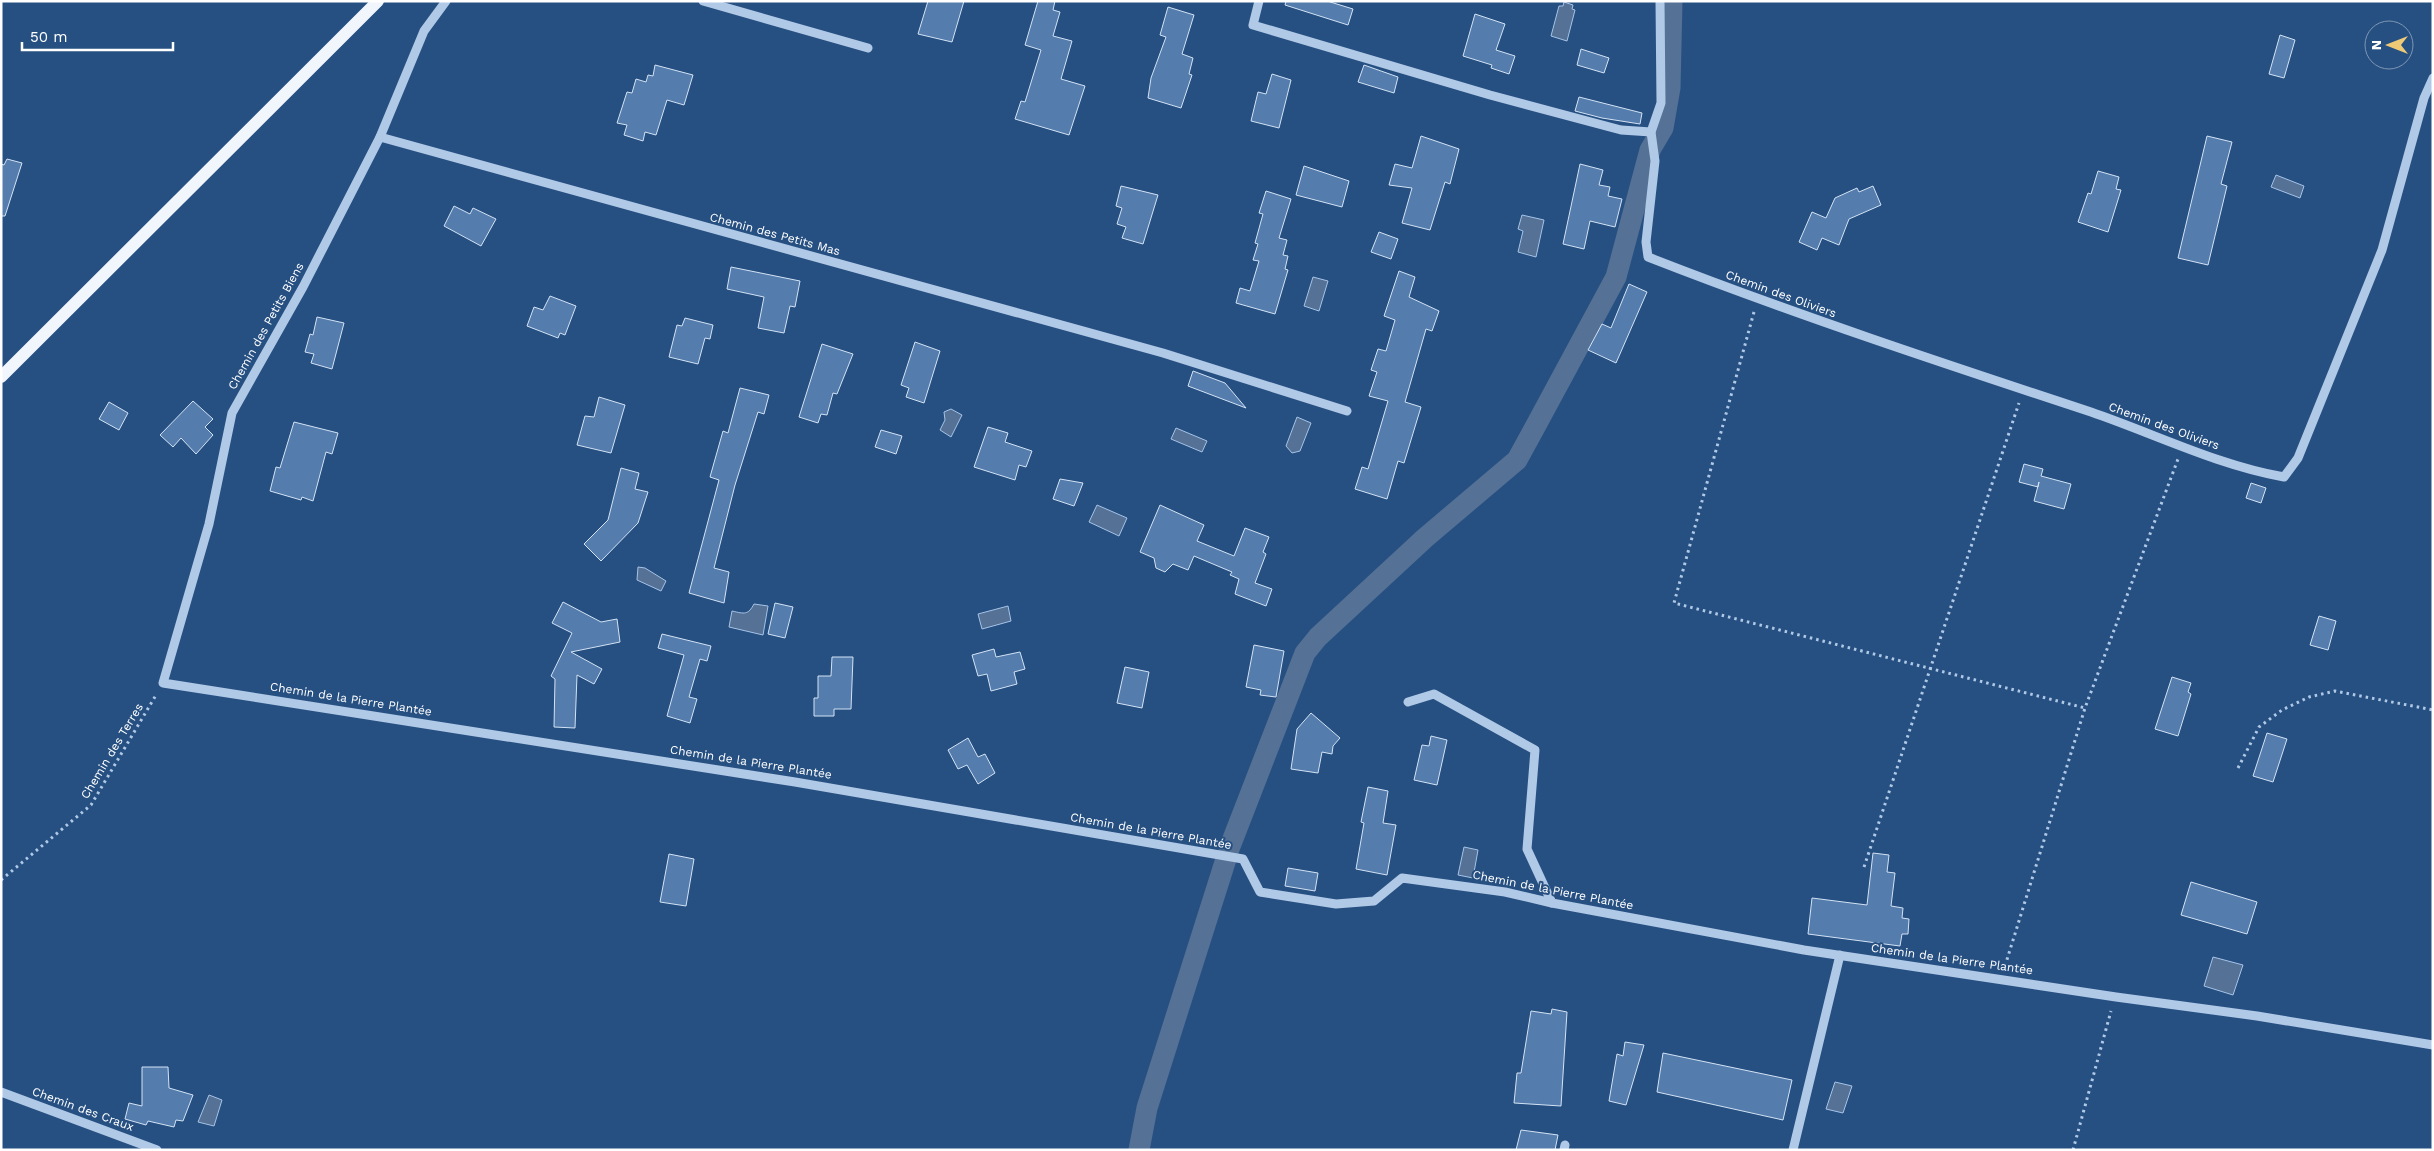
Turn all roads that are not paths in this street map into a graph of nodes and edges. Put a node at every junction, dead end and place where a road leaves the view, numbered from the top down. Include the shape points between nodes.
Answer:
1 (378, 1) edge
2 (446, 1) edge
3 (703, 1) edge
4 (1259, 1) edge
5 (1660, 1) edge
6 (868, 48) dead end
7 (2433, 78) edge
8 (1651, 132) junction
9 (380, 137) junction
10 (1, 377) edge
11 (1347, 411) dead end
12 (163, 683) joint
13 (1408, 702) dead end
14 (1552, 903) junction
15 (1840, 955) junction
16 (2433, 1046) edge
17 (1, 1092) edge
18 (157, 1150) edge
19 (1793, 1150) edge

1 - 10 main road
2 - 9 street, Chemin des Petits Biens via 424,31
3 - 6 street
4 - 8 street via 1253,25 1490,95 1621,130
5 - 8 street via 1660,103
7 - 8 street, Chemin des Oliviers via 2424,98 2382,250 2298,458 2284,478 2251,471 1889,346 1648,257 1646,242 1655,161
9 - 11 street, Chemin des Petits Mas via 1163,353
9 - 12 street, Chemin des Petits Biens via 232,414 209,524
12 - 14 street, Chemin de la Pierre Plantée via 795,782 1243,859 1260,892 1336,904 1374,901 1402,878 1505,892
13 - 14 street via 1434,694 1535,750 1527,849
14 - 15 street, Chemin de la Pierre Plantée
15 - 16 street, Chemin de la Pierre Plantée via 2257,1016
15 - 19 street
17 - 18 street, Chemin des Craux

